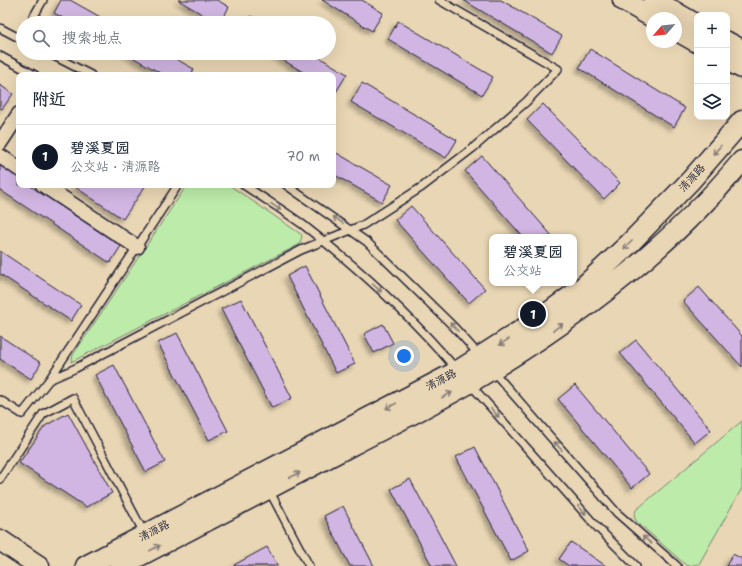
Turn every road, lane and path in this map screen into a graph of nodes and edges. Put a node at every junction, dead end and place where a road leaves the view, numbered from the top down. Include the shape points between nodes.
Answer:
1 (43, 0) edge
2 (439, 0) edge
3 (623, 0) edge
4 (654, 0) edge
5 (646, 13) edge
6 (34, 16) edge
7 (694, 23) edge
8 (0, 28) edge
9 (682, 33) edge
10 (16, 35) edge
11 (694, 40) edge
12 (730, 44) edge
13 (742, 50) edge
14 (0, 56) edge
15 (62, 60) edge
16 (730, 62) edge
17 (742, 68) edge
18 (29, 72) edge
19 (85, 72) edge
20 (16, 119) edge
21 (742, 121) edge
22 (0, 143) edge
23 (0, 156) edge
24 (742, 161) edge
25 (16, 167) edge
26 (48, 188) edge
27 (176, 188) edge
28 (248, 188) edge
29 (290, 188) edge
30 (351, 230) junction
31 (324, 241) junction
32 (137, 247) junction
33 (486, 363) junction
34 (463, 377) junction
35 (49, 380) junction
36 (0, 400) edge
37 (0, 479) edge
38 (268, 489) junction
39 (145, 535) junction
40 (0, 540) edge
41 (0, 555) edge
42 (16, 566) edge
43 (39, 566) edge
44 (86, 566) edge
45 (120, 566) edge
46 (309, 566) edge
47 (636, 566) edge
48 (677, 566) edge

1 - 6 lane
2 - 30 lane via 558,69 526,102 422,187
3 - 5 street
4 - 7 street
8 - 10 lane
9 - 11 street
12 - 13 street
14 - 18 lane
15 - 19 lane
16 - 17 street
20 - 22 street
21 -> 33 street, 清源路 via 670,202 582,288
23 - 25 street
33 -> 24 street, 清源路 via 555,328 638,264 691,216
26 - 32 street
27 - 32 lane
28 -> 31 lane
30 -> 29 lane
30 - 31 lane
33 -> 30 lane via 454,327 367,242
31 -> 34 lane via 404,312
31 - 35 lane via 301,250
32 - 35 lane
33 - 34 street, 清源路
48 -> 33 lane via 617,513
38 -> 34 street, 清源路
34 -> 39 street, 清源路
34 -> 47 lane via 596,526
35 - 36 lane via 22,414
37 - 39 lane via 43,414 73,398
45 -> 38 street, 清源路
38 - 46 lane
39 - 44 street, 清源路
40 - 43 street
41 - 42 street

